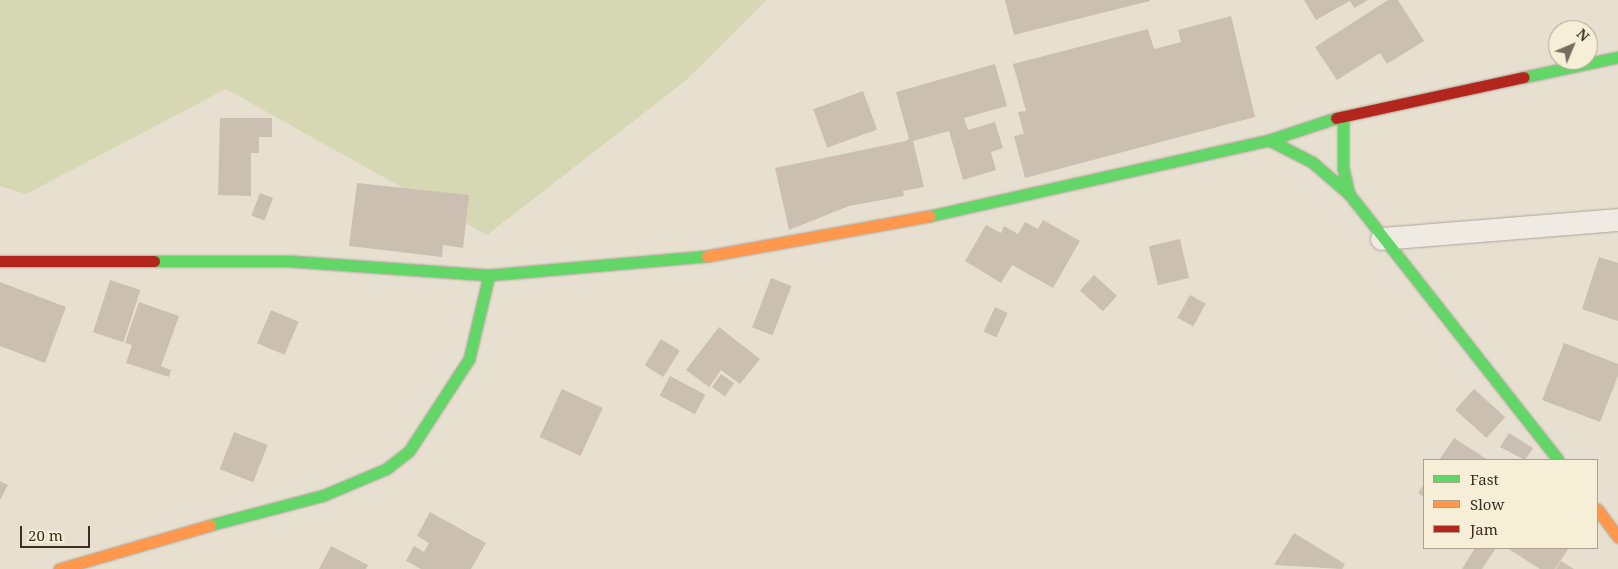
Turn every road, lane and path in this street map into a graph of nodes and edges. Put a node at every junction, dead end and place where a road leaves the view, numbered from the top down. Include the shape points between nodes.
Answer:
1 (1618, 57) edge
2 (1343, 116) junction
3 (1268, 140) junction
4 (1349, 194) junction
5 (1618, 220) edge
6 (1382, 239) junction
7 (0, 261) edge
8 (489, 275) junction
9 (1557, 459) edge
10 (1598, 511) edge
11 (1618, 538) edge
12 (59, 569) edge

1 - 2 main road
2 - 3 main road
2 - 4 main road via 1343,168
3 - 4 main road via 1312,162
3 - 8 main road via 861,231 665,263
4 - 6 main road
5 - 6 street
6 - 9 main road
7 - 8 main road via 289,261
8 - 12 main road via 469,359 452,390 409,451 386,469 324,494 93,556
10 - 11 main road

